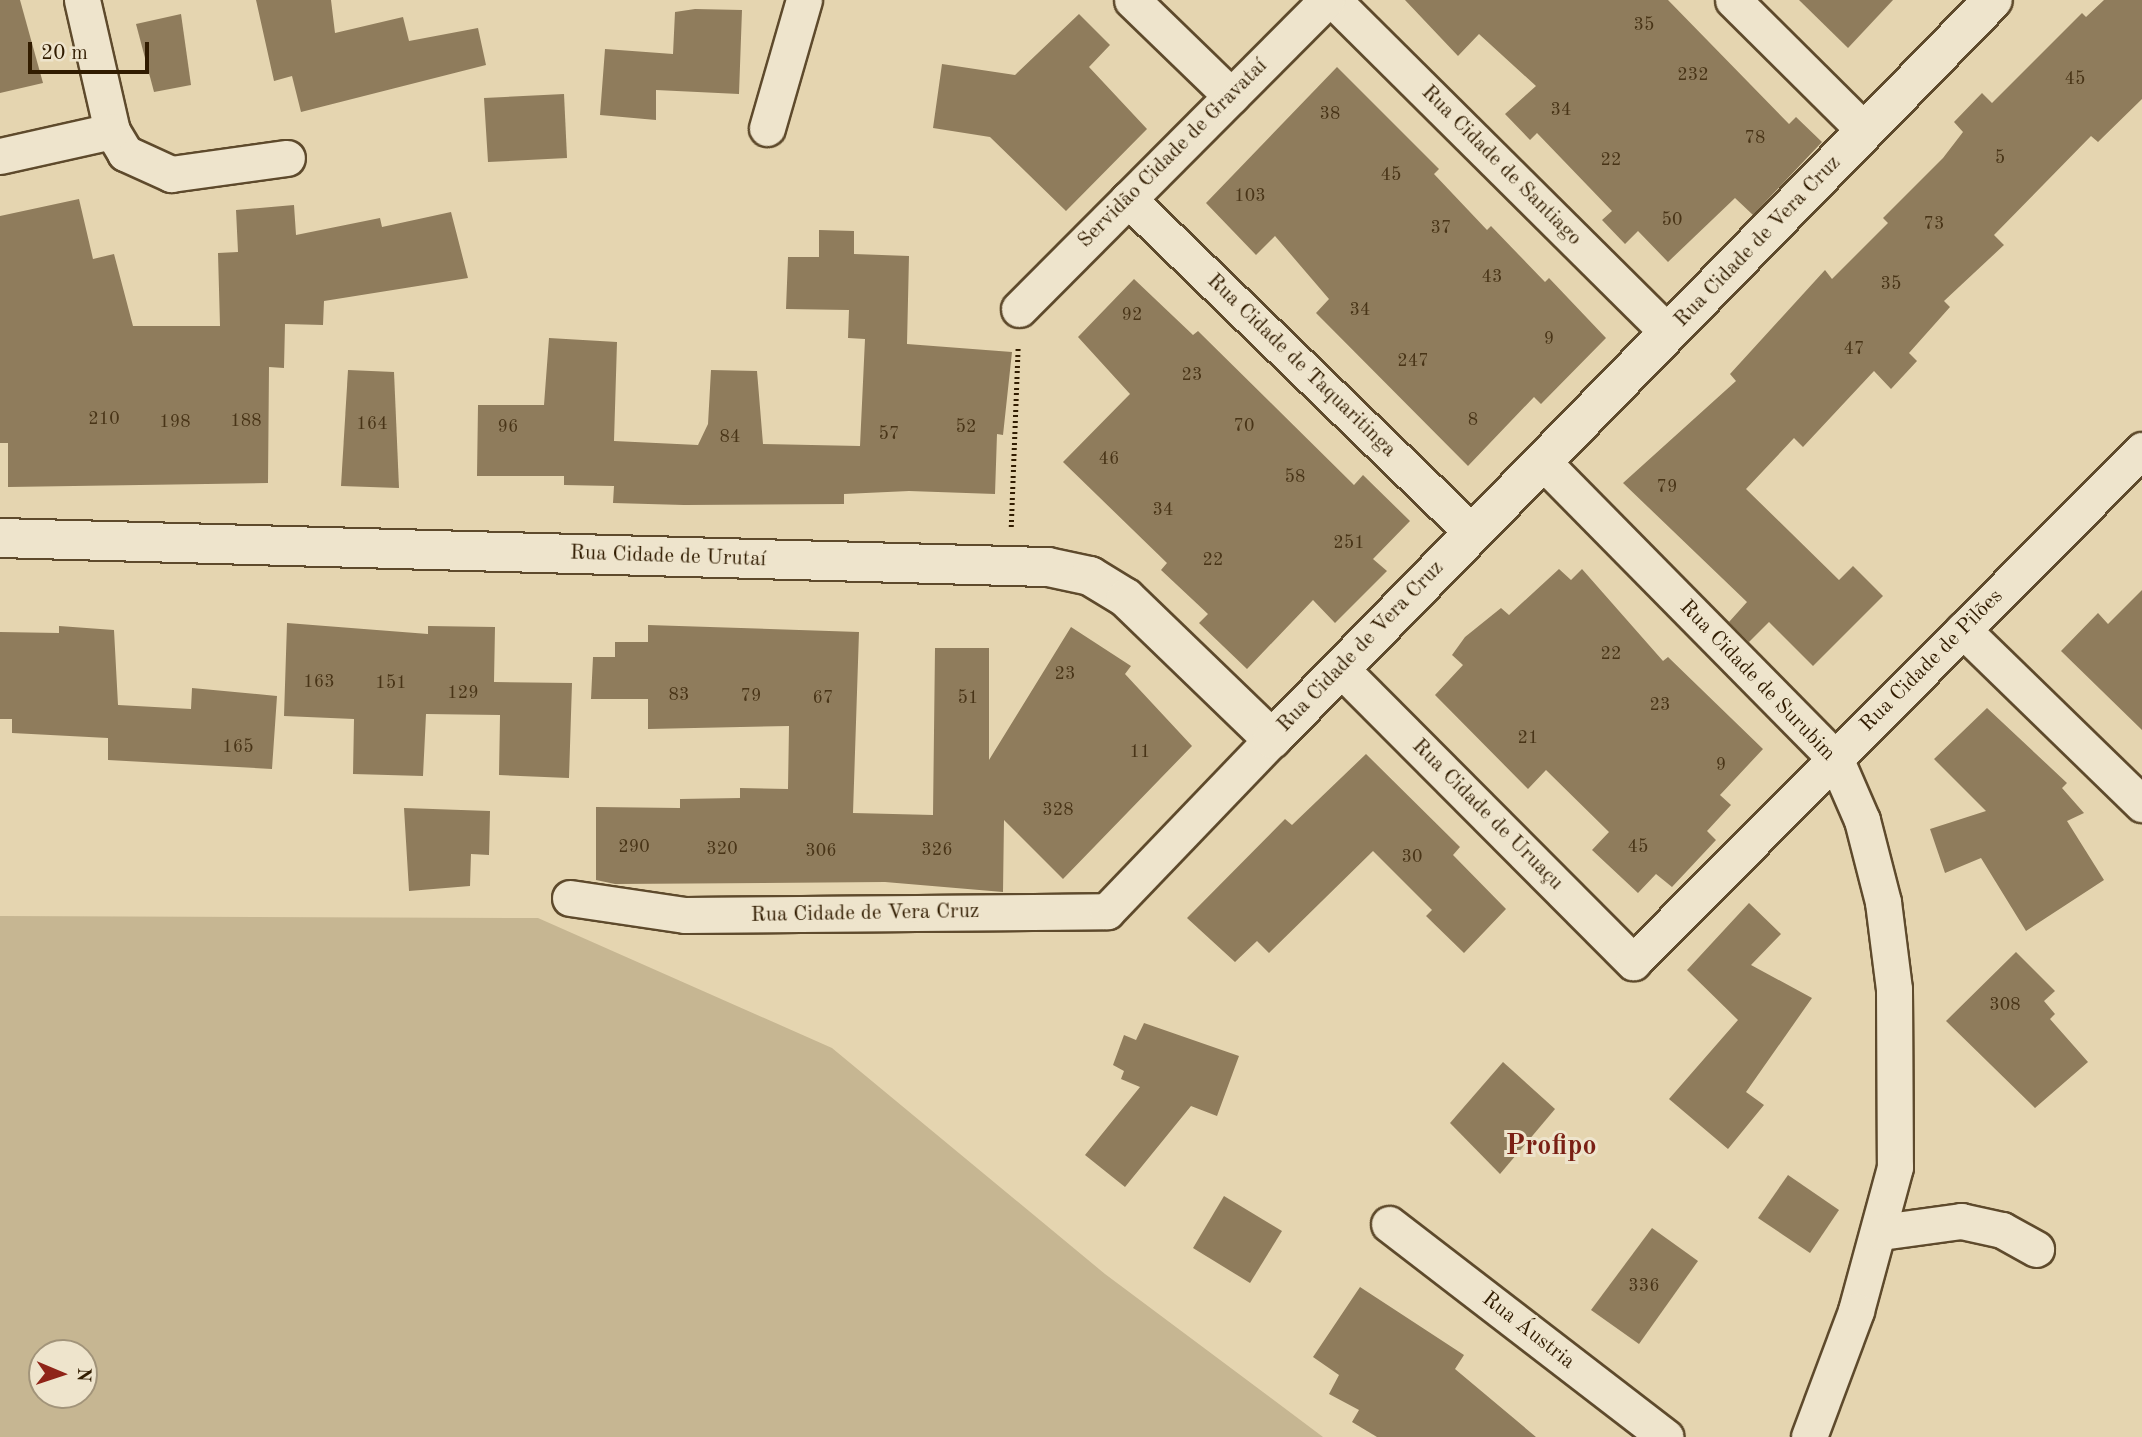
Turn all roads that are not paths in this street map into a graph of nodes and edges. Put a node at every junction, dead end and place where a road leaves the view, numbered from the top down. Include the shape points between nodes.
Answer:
1 (82, 0) edge
2 (804, 0) edge
3 (1132, 0) edge
4 (1327, 0) edge
5 (1333, 0) edge
6 (1733, 0) edge
7 (1977, 6) edge
8 (1231, 96) junction
9 (767, 128) dead end
10 (113, 131) junction
11 (1866, 131) junction
12 (0, 156) edge
13 (287, 158) dead end
14 (1128, 199) junction
15 (1019, 309) road end
16 (1668, 333) junction
17 (2142, 450) edge
18 (1543, 462) junction
19 (1473, 533) junction
20 (0, 538) edge
21 (1964, 630) junction
22 (1341, 668) junction
23 (1272, 739) junction
24 (1835, 758) junction
25 (2142, 804) edge
26 (570, 898) dead end
27 (1633, 962) joint
28 (1389, 1224) dead end
29 (1881, 1232) junction
30 (2036, 1249) dead end
31 (1666, 1437) edge
32 (1809, 1437) edge

1 - 10 street
2 - 9 street
3 - 8 street
4 - 8 street, Servidão Cidade de Gravataí
5 - 16 street, Rua Cidade de Santiago
6 - 11 street
7 - 11 street, Rua Cidade de Vera Cruz
8 - 14 street, Servidão Cidade de Gravataí
10 - 12 street
10 - 13 street via 143,166 171,174
11 - 16 street, Rua Cidade de Vera Cruz
14 - 15 street, Servidão Cidade de Gravataí
14 - 19 street, Rua Cidade de Taquaritinga
16 - 18 street, Rua Cidade de Vera Cruz
17 - 21 street, Rua Cidade de Pilões
18 - 19 street, Rua Cidade de Vera Cruz
18 - 24 street, Rua Cidade de Surubim
19 - 22 street, Rua Cidade de Vera Cruz
20 - 23 street, Rua Cidade de Urutaí via 1009,566 1090,576 1126,598
21 - 24 street, Rua Cidade de Pilões
21 - 25 street
22 - 23 street, Rua Cidade de Vera Cruz
22 - 27 street, Rua Cidade de Uruaçu
23 - 26 street, Rua Cidade de Vera Cruz via 1107,911 685,915
24 - 27 street, Rua Cidade de Pilões
24 - 29 street, Rua Cidade de Surubim via 1862,820 1883,902 1894,989 1895,1167
28 - 31 street, Rua Áustria
29 - 30 street via 1961,1221 2003,1230
29 - 32 street, Rua Cidade de Surubim

